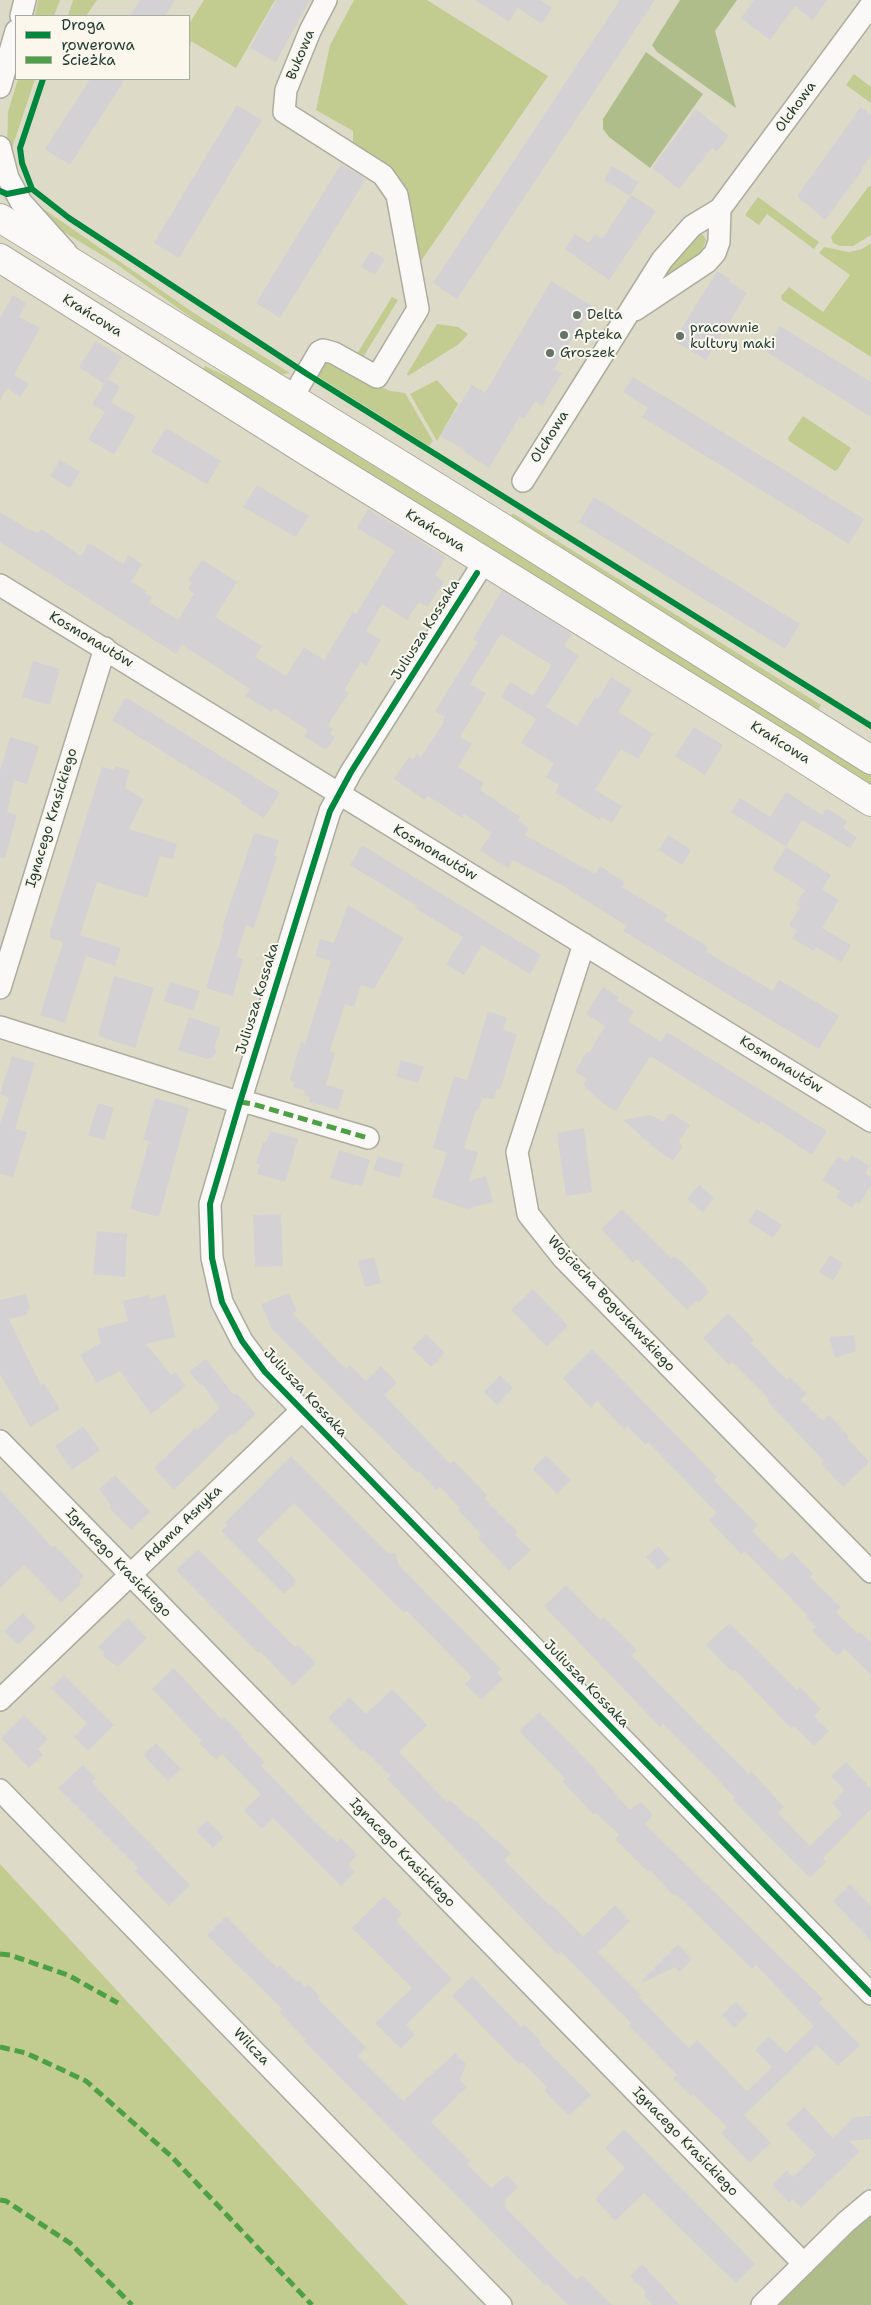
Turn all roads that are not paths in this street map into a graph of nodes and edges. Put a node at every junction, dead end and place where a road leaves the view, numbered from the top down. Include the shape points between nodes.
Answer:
1 (25, 0) edge
2 (326, 0) edge
3 (871, 5) edge
4 (20, 15) edge
5 (15, 34) edge
6 (0, 87) edge
7 (0, 147) edge
8 (720, 209) junction
9 (0, 218) edge
10 (0, 258) edge
11 (76, 264) junction
12 (626, 316) junction
13 (292, 398) junction
14 (523, 481) dead end
15 (477, 573) dead end
16 (0, 585) edge
17 (105, 648) junction
18 (871, 760) edge
19 (339, 794) junction
20 (871, 802) edge
21 (584, 944) junction
22 (0, 988) edge
23 (0, 1027) edge
24 (240, 1102) junction
25 (871, 1121) edge
26 (368, 1138) dead end
27 (302, 1410) junction
28 (0, 1441) edge
29 (871, 1572) edge
30 (130, 1575) junction
31 (0, 1700) edge
32 (0, 1790) edge
33 (871, 1994) edge
34 (871, 2201) edge
35 (804, 2264) junction
36 (501, 2305) edge
37 (762, 2305) edge

1 - 4 street
2 - 13 street, Bukowa via 286,90 284,112 383,175 397,194 418,309 376,377 334,353 322,350
3 - 8 street, Olchowa
5 - 6 street
7 - 11 street via 8,178 21,202
8 - 12 street, Olchowa via 692,226 662,260
8 - 12 street, Olchowa via 719,242 715,253 707,262
9 - 11 main road
10 - 20 main road, Krańcowa
11 - 13 main road
12 - 14 street, Olchowa
13 - 18 main road
15 - 19 street, Juliusza Kossaka
16 - 17 street, Kosmonautów
17 - 19 street, Kosmonautów
17 - 22 street, Ignacego Krasickiego
19 - 21 street, Kosmonautów
19 - 24 street, Juliusza Kossaka via 330,811
21 - 25 street, Kosmonautów
21 - 29 street, Wojciecha Bogusławskiego via 517,1152 528,1214 563,1258
23 - 24 street
24 - 26 street
24 - 27 street, Juliusza Kossaka via 210,1204 212,1258 222,1302 242,1341 265,1372
27 - 30 street, Adama Asnyka
27 - 33 street, Juliusza Kossaka
28 - 30 street, Ignacego Krasickiego
30 - 31 street, Adama Asnyka
30 - 35 street, Ignacego Krasickiego
32 - 36 street, Wilcza
34 - 35 street
35 - 37 street

